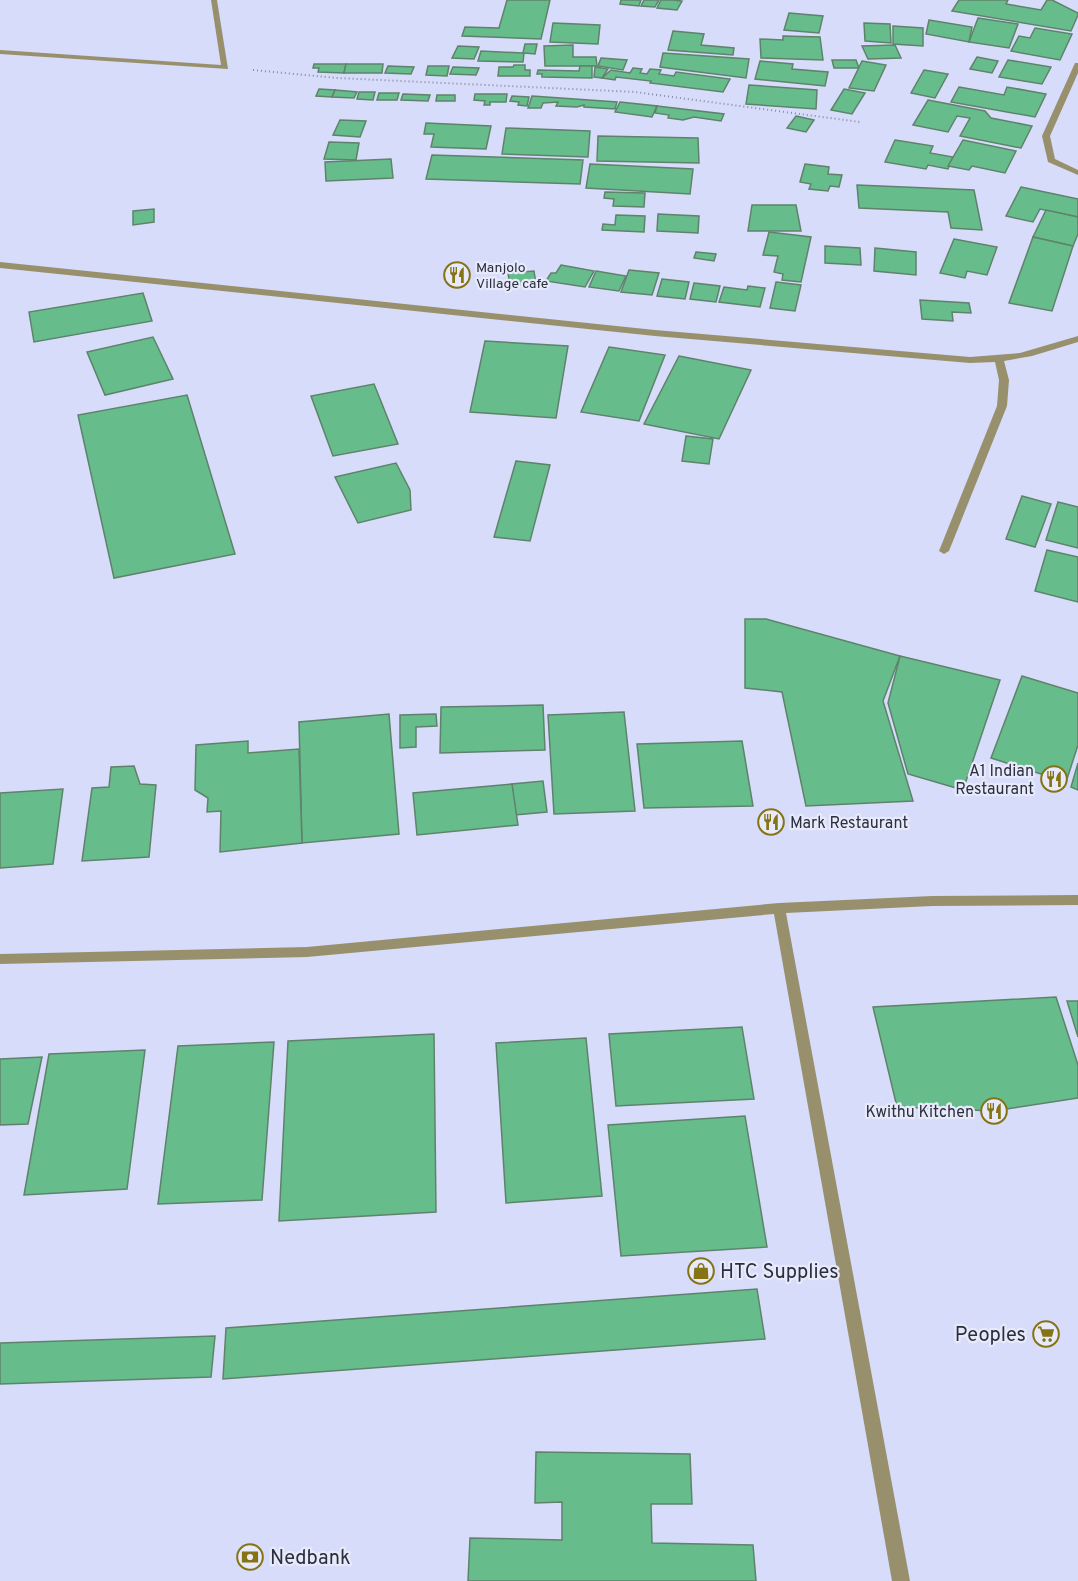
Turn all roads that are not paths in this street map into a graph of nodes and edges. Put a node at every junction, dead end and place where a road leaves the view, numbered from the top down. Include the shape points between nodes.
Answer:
1 (214, 0) edge
2 (0, 52) edge
3 (1078, 64) edge
4 (1078, 173) edge
5 (0, 265) edge
6 (1078, 339) edge
7 (999, 360) junction
8 (945, 551) dead end
9 (1078, 900) edge
10 (779, 908) junction
11 (0, 960) edge
12 (901, 1581) edge

1 - 2 street via 225,67
3 - 4 street via 1046,136 1051,160
5 - 7 street via 655,333
6 - 7 street
7 - 8 street via 1004,380 1002,406
9 - 10 street
10 - 11 street via 307,952
10 - 12 street

